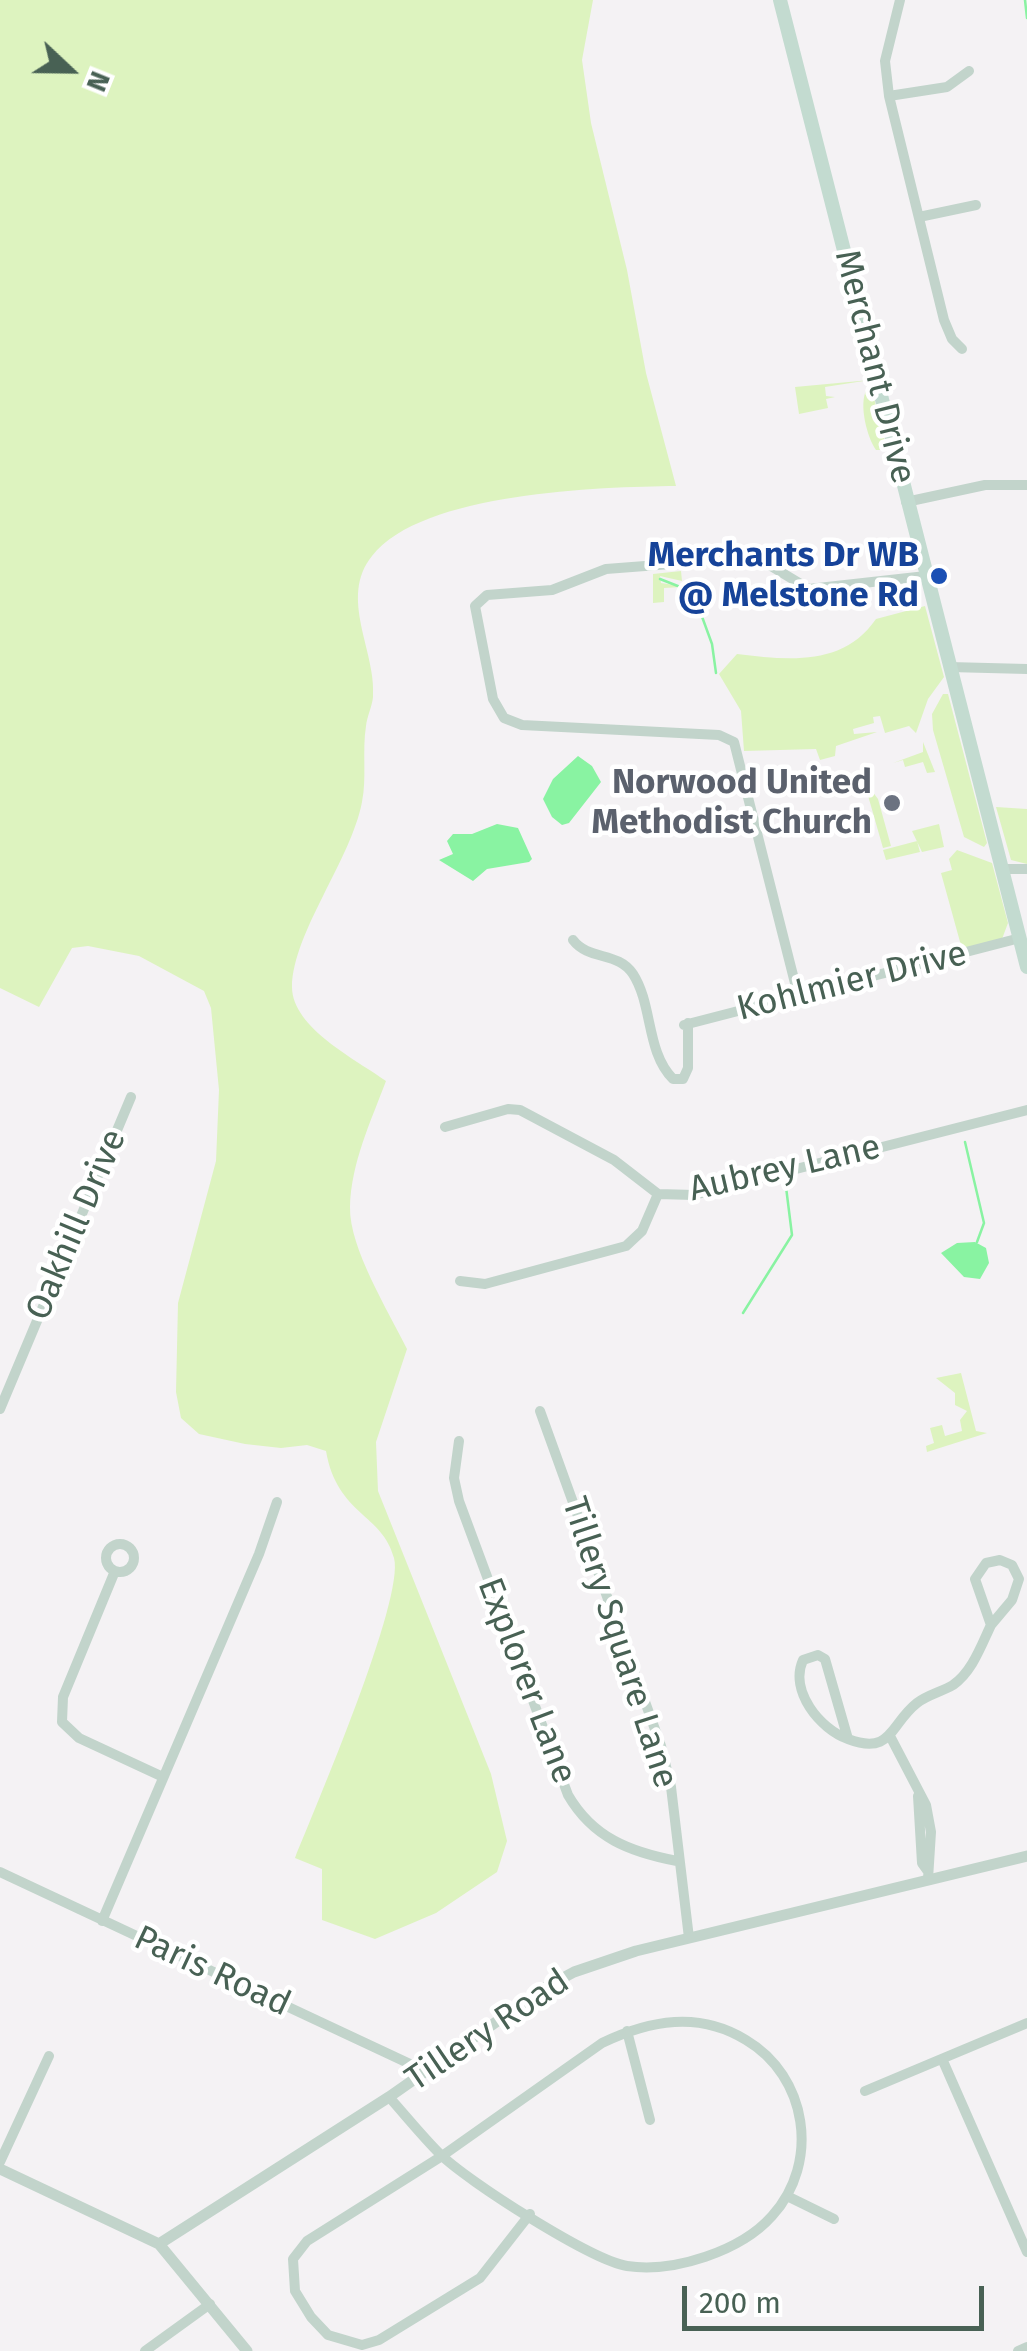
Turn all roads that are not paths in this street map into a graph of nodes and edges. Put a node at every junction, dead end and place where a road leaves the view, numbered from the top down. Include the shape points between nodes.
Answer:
1 (780, 0) edge
2 (900, 0) edge
3 (968, 71) dead end
4 (889, 96) junction
5 (976, 205) dead end
6 (919, 217) junction
7 (962, 349) dead end
8 (1027, 485) edge
9 (906, 502) junction
10 (926, 576) junction
11 (949, 667) junction
12 (1027, 669) edge
13 (1002, 868) junction
14 (1027, 869) edge
15 (1020, 938) junction
16 (573, 940) dead end
17 (1027, 967) edge
18 (798, 995) junction
19 (131, 1096) dead end
20 (1027, 1110) edge
21 (445, 1126) dead end
22 (658, 1194) junction
23 (460, 1281) dead end
24 (0, 1409) edge
25 (540, 1411) dead end
26 (458, 1441) dead end
27 (277, 1502) dead end
28 (115, 1572) dead end
29 (990, 1625) junction
30 (890, 1736) junction
31 (848, 1739) junction
32 (162, 1777) junction
33 (1027, 1856) edge
34 (677, 1860) junction
35 (0, 1872) edge
36 (927, 1875) junction
37 (102, 1921) junction
38 (689, 1938) junction
39 (1027, 2023) edge
40 (628, 2031) junction
41 (50, 2056) dead end
42 (942, 2061) junction
43 (425, 2072) junction
44 (865, 2091) dead end
45 (390, 2097) junction
46 (650, 2120) dead end
47 (442, 2156) junction
48 (0, 2165) edge
49 (787, 2196) junction
50 (530, 2214) junction
51 (834, 2219) dead end
52 (159, 2244) junction
53 (1027, 2252) edge
54 (210, 2304) junction
55 (1027, 2347) edge
56 (144, 2351) edge
57 (247, 2351) edge
58 (1018, 2351) edge

1 - 9 main road, Merchant Drive
2 - 4 street via 884,62
3 - 4 street via 946,86
4 - 6 street
5 - 6 street
6 - 7 street via 944,320
8 - 9 street via 984,485
9 - 10 main road, Merchant Drive
10 - 11 main road, Merchant Drive
10 - 18 street via 810,589 749,558 606,569 552,590 486,595 476,606 493,700 504,718 719,735 734,742
11 - 12 street
11 - 13 main road, Merchant Drive
13 - 14 street
13 - 15 main road, Merchant Drive
15 - 17 main road, Merchant Drive
15 - 18 street, Kohlmier Drive
16 - 18 street, Kohlmier Drive via 581,951 618,960 633,974 673,1079 683,1079 688,1068 686,1024
19 - 24 street, Oakhill Drive
20 - 22 street, Aubrey Lane via 694,1196
21 - 22 street, Aubrey Lane via 508,1108 533,1114
22 - 23 street via 642,1231 626,1246 486,1284
25 - 34 street, Tillery Square Lane via 661,1746
26 - 34 street, Explorer Lane via 459,1501 568,1795 615,1844
27 - 32 street
28 - 32 street via 63,1697 62,1722 79,1738
29 - 29 street via 1012,1600 1018,1579 1012,1565 1000,1560 986,1563 975,1579
29 - 30 street via 956,1683 912,1706
30 - 31 street via 872,1745
30 - 36 street via 918,1796
31 - 31 street via 824,1725 806,1700 803,1660 825,1659
32 - 37 street
33 - 36 street, Tillery Road
34 - 38 street, Tillery Square Lane
35 - 37 street, Paris Road
36 - 38 street, Tillery Road
37 - 43 street, Paris Road
38 - 43 street, Tillery Road via 574,1972
39 - 42 street
40 - 46 street
40 - 47 street
40 - 49 street via 683,2020 709,2023 776,2062 797,2098 803,2135
41 - 48 street
42 - 44 street
42 - 53 street
43 - 45 street, Tillery Road
45 - 47 street
45 - 52 street, Tillery Road
47 - 50 street
47 - 50 street via 307,2241 294,2259 296,2291 328,2335 346,2343 379,2340 480,2278
48 - 52 street
49 - 50 street via 746,2238 652,2268 608,2262
49 - 51 street
52 - 54 street
54 - 56 street
54 - 57 street
55 - 58 street

